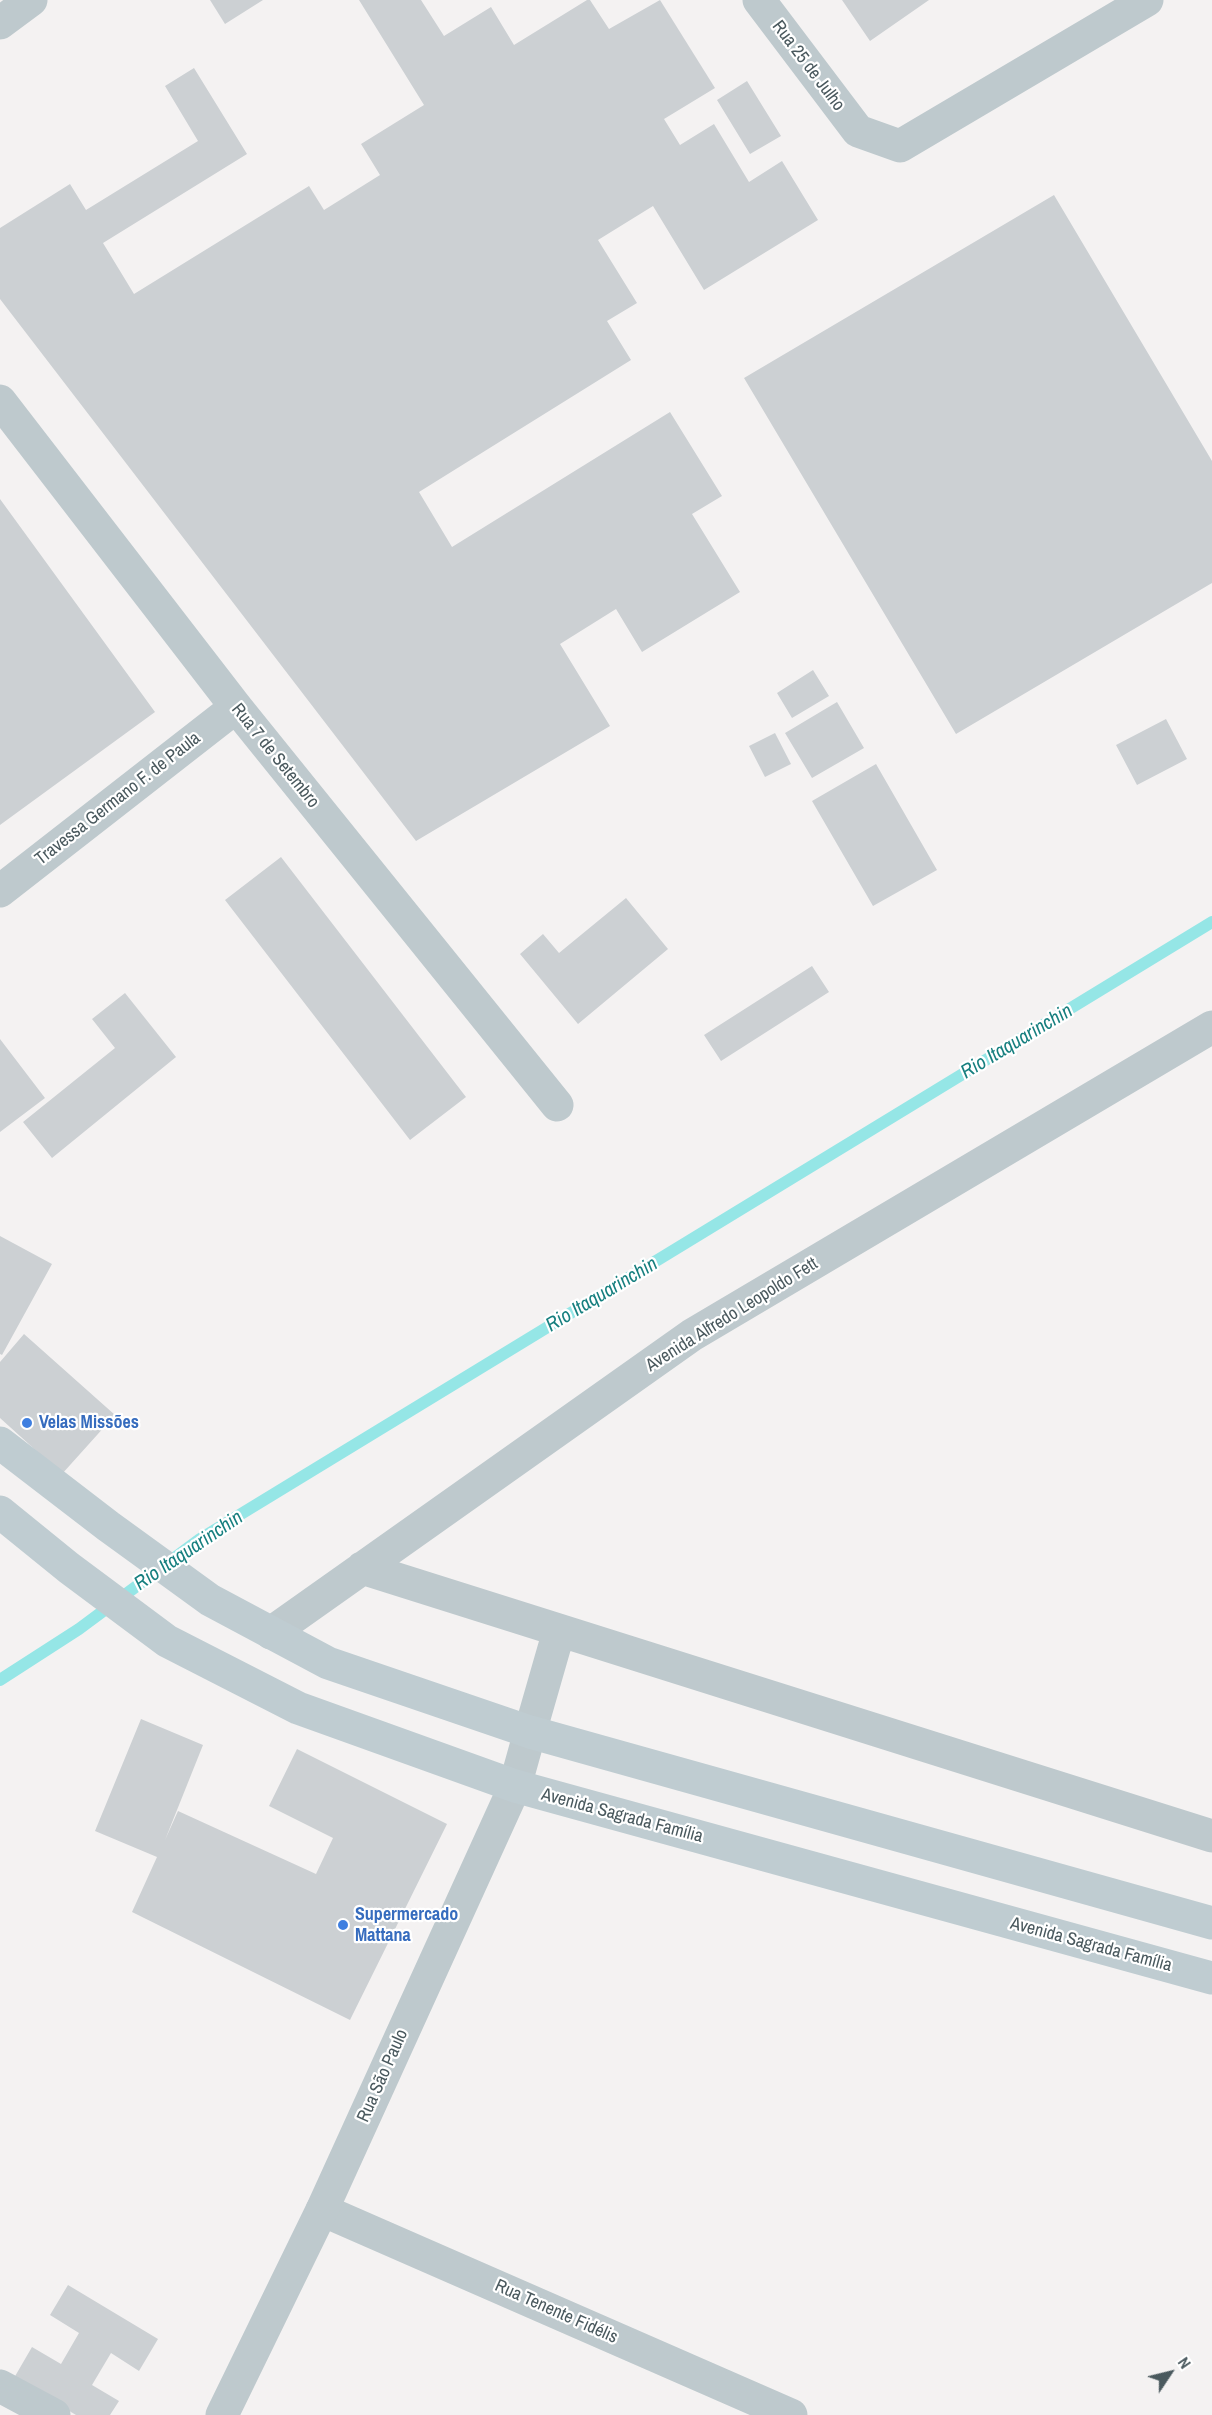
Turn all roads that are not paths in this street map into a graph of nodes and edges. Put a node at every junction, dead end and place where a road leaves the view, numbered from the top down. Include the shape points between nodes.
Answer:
1 (31, 0) edge
2 (759, 0) edge
3 (1147, 0) edge
4 (0, 23) edge
5 (0, 401) edge
6 (236, 707) junction
7 (0, 891) edge
8 (1212, 1027) edge
9 (557, 1105) dead end
10 (0, 1443) edge
11 (0, 1512) edge
12 (362, 1568) junction
13 (559, 1630) junction
14 (271, 1633) junction
15 (530, 1732) junction
16 (515, 1786) junction
17 (1212, 1836) edge
18 (1212, 1923) edge
19 (1212, 1978) edge
20 (322, 2210) junction
21 (0, 2386) edge
22 (54, 2415) edge
23 (222, 2415) edge
24 (791, 2415) edge

1 - 4 street
2 - 3 street, Rua 25 de Julho via 858,131 900,146
5 - 6 street, Rua 7 de Setembro
6 - 7 street, Travessa Germano F. de Paula
6 - 9 street, Rua 7 de Setembro
8 - 12 street, Avenida Alfredo Leopoldo Fett via 692,1335
10 - 14 main road via 210,1600
11 - 16 main road, Avenida Sagrada Família via 166,1641 298,1708
12 - 13 street
12 - 14 street, Avenida Alfredo Leopoldo Fett
13 - 15 street, Rua São Paulo
13 - 17 street
14 - 15 main road via 328,1663
15 - 16 street, Rua São Paulo
15 - 18 main road
16 - 19 main road, Avenida Sagrada Família
16 - 20 street, Rua São Paulo
20 - 23 street, Rua São Paulo
20 - 24 street, Rua Tenente Fidélis
21 - 22 street

